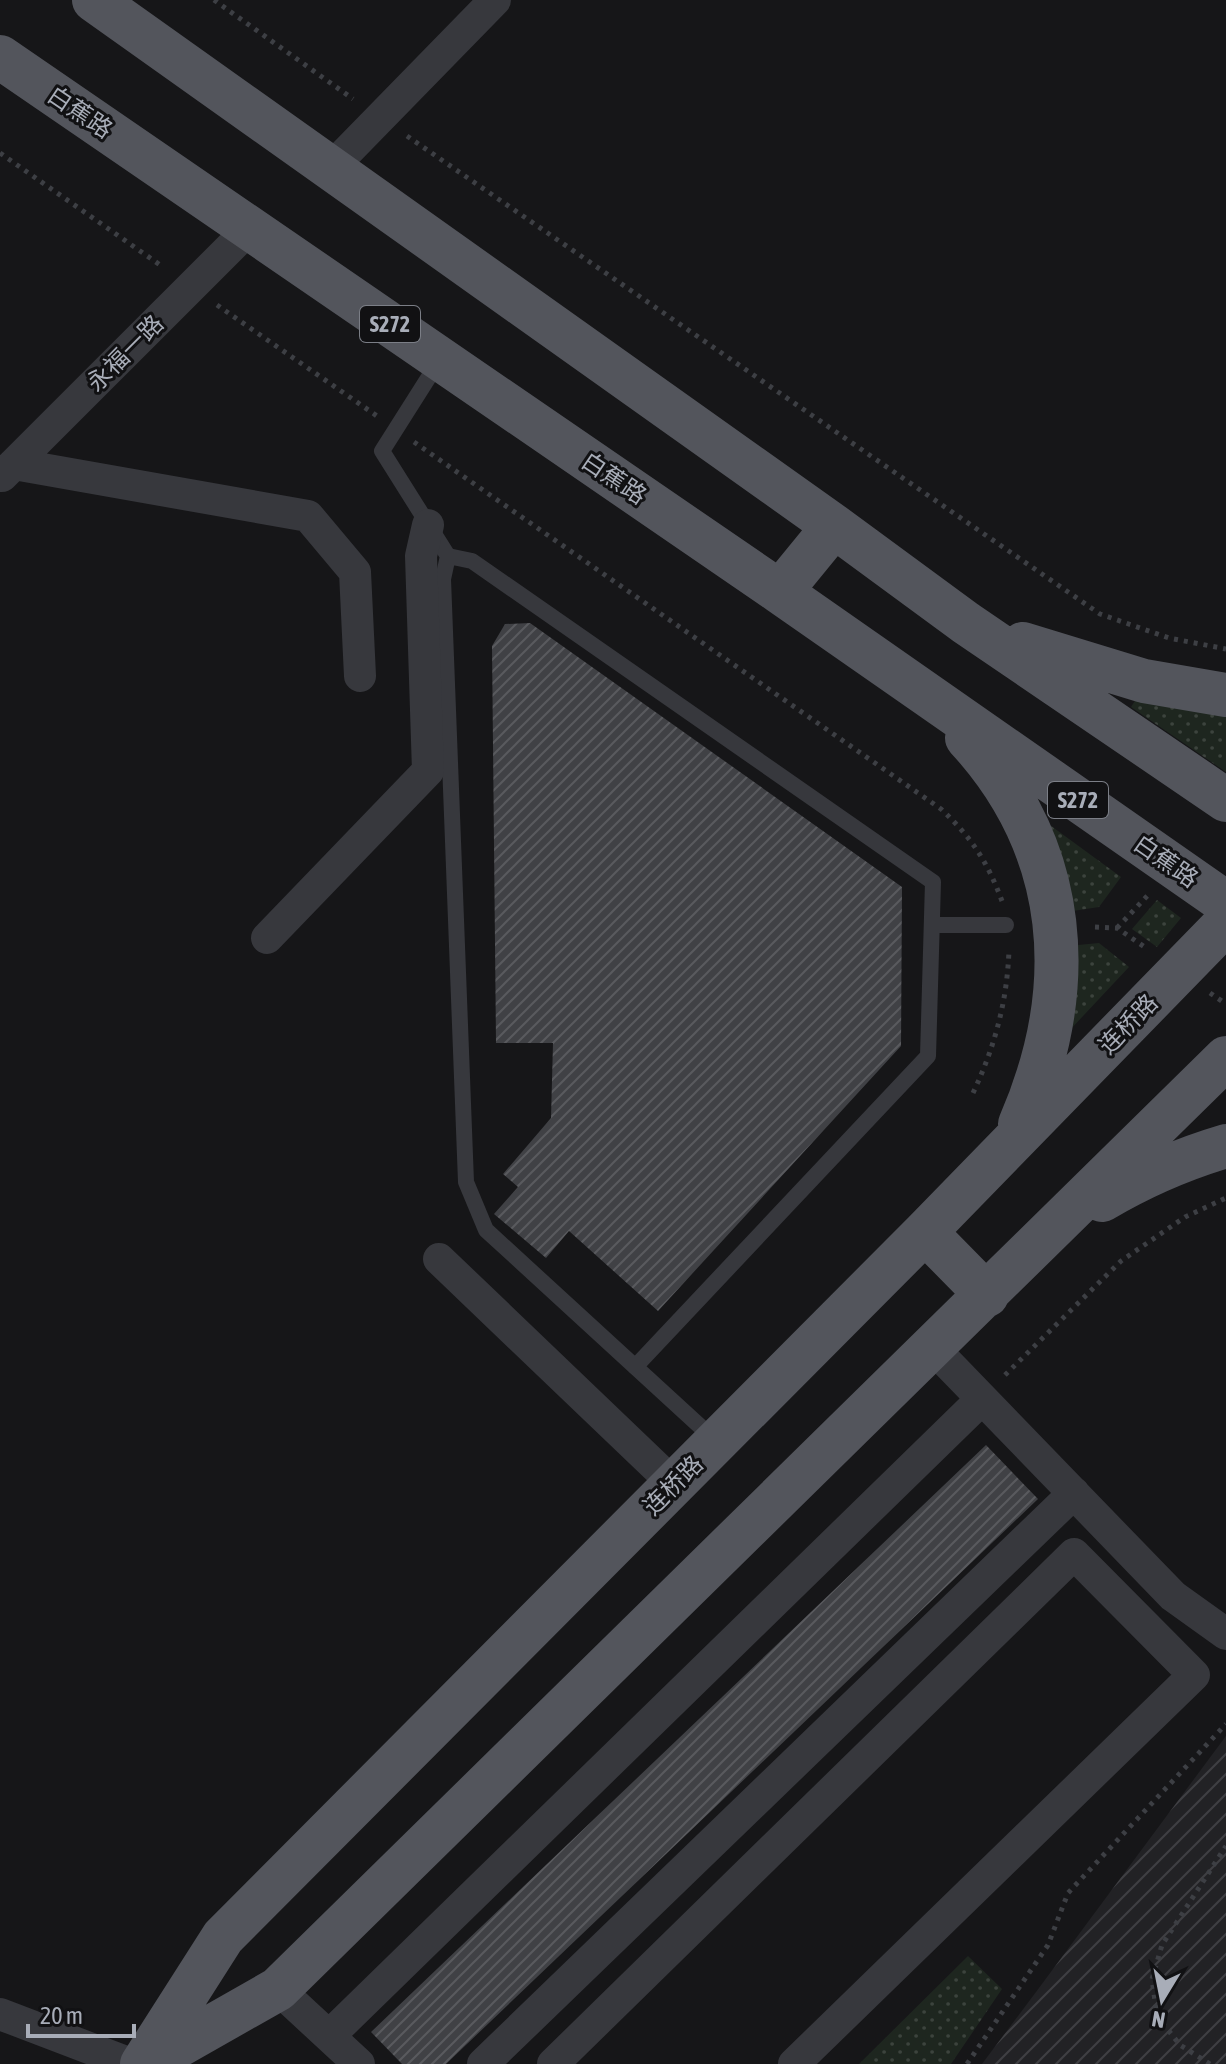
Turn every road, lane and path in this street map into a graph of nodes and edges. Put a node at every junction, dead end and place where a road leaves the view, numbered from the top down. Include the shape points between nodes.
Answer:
1 (94, 0) edge
2 (214, 0) edge
3 (495, 0) edge
4 (0, 57) edge
5 (381, 118) junction
6 (0, 153) edge
7 (332, 167) junction
8 (250, 228) junction
9 (192, 287) junction
10 (440, 359) junction
11 (395, 429) junction
12 (7, 471) edge
13 (428, 525) junction
14 (834, 526) junction
15 (448, 556) junction
16 (780, 592) junction
17 (966, 623) junction
18 (1226, 649) edge
19 (360, 676) dead end
20 (1226, 695) edge
21 (929, 696) junction
22 (1226, 800) edge
23 (1226, 903) edge
24 (1226, 923) edge
25 (932, 925) junction
26 (1006, 925) junction
27 (267, 938) dead end
28 (1226, 1058) edge
29 (973, 1093) dead end
30 (1011, 1145) junction
31 (1226, 1146) edge
32 (1226, 1198) edge
33 (1058, 1225) junction
34 (925, 1232) junction
35 (439, 1259) dead end
36 (987, 1295) junction
37 (933, 1348) junction
38 (635, 1367) junction
39 (982, 1399) junction
40 (716, 1441) junction
41 (674, 1484) junction
42 (1074, 1493) junction
43 (1226, 1634) edge
44 (1226, 1724) edge
45 (1226, 1846) edge
46 (278, 1989) junction
47 (0, 2014) edge
48 (329, 2036) junction
49 (131, 2064) edge
50 (144, 2064) edge
51 (359, 2064) edge
52 (483, 2064) edge
53 (553, 2064) edge
54 (794, 2064) edge
55 (967, 2064) edge
56 (1210, 2064) edge

1 - 7 main road
2 - 5 path
3 - 5 street
4 - 8 main road, 白蕉路 / S272
5 - 7 street
5 - 18 path via 1100,614 1169,638
6 - 9 path
7 - 14 main road
8 - 9 street, 永福一路
8 - 10 main road, 白蕉路 / S272
9 - 11 path
9 - 12 street, 永福一路
10 - 11 lane
10 - 16 main road, 白蕉路 / S272
11 - 13 lane via 382,451
11 - 26 path via 941,809 967,833 989,866
12 - 19 street via 308,516 355,572
13 - 15 lane
13 - 27 street via 421,556 428,771
14 - 16 main road
14 - 17 main road
15 - 25 lane via 472,561 933,882
15 - 38 lane via 443,579 466,1182 486,1230
16 - 21 main road, 白蕉路 / S272
17 - 20 main road via 1144,681
17 - 22 main road
21 - 23 main road, 白蕉路 / S272
21 - 30 main road via 987,760 1031,830 1047,875 1056,973 1052,1023 1037,1085
24 - 30 main road, 连桥路
25 - 26 lane
25 - 38 lane via 928,1056
26 - 29 path via 1008,985 1001,1022
28 - 33 main road, 连桥路
30 - 34 main road, 连桥路
31 - 33 main road via 1134,1180
32 - 39 path via 1185,1217 1121,1261
33 - 36 main road, 连桥路
34 - 36 main road
34 - 40 main road, 连桥路
35 - 41 street
36 - 37 main road, 连桥路
37 - 39 street
37 - 46 main road, 连桥路
38 - 40 lane
39 - 42 street
39 - 48 street
40 - 41 main road, 连桥路
41 - 50 main road, 连桥路 via 223,1937
42 - 43 street via 1173,1596
42 - 52 street
44 - 55 path via 1068,1893 1048,1945
45 - 56 path via 1162,1945 1152,1979 1157,2016 1180,2045
46 - 48 street
46 - 50 main road, 连桥路
47 - 49 street
48 - 51 street
53 - 54 street via 1074,1554 1194,1675

